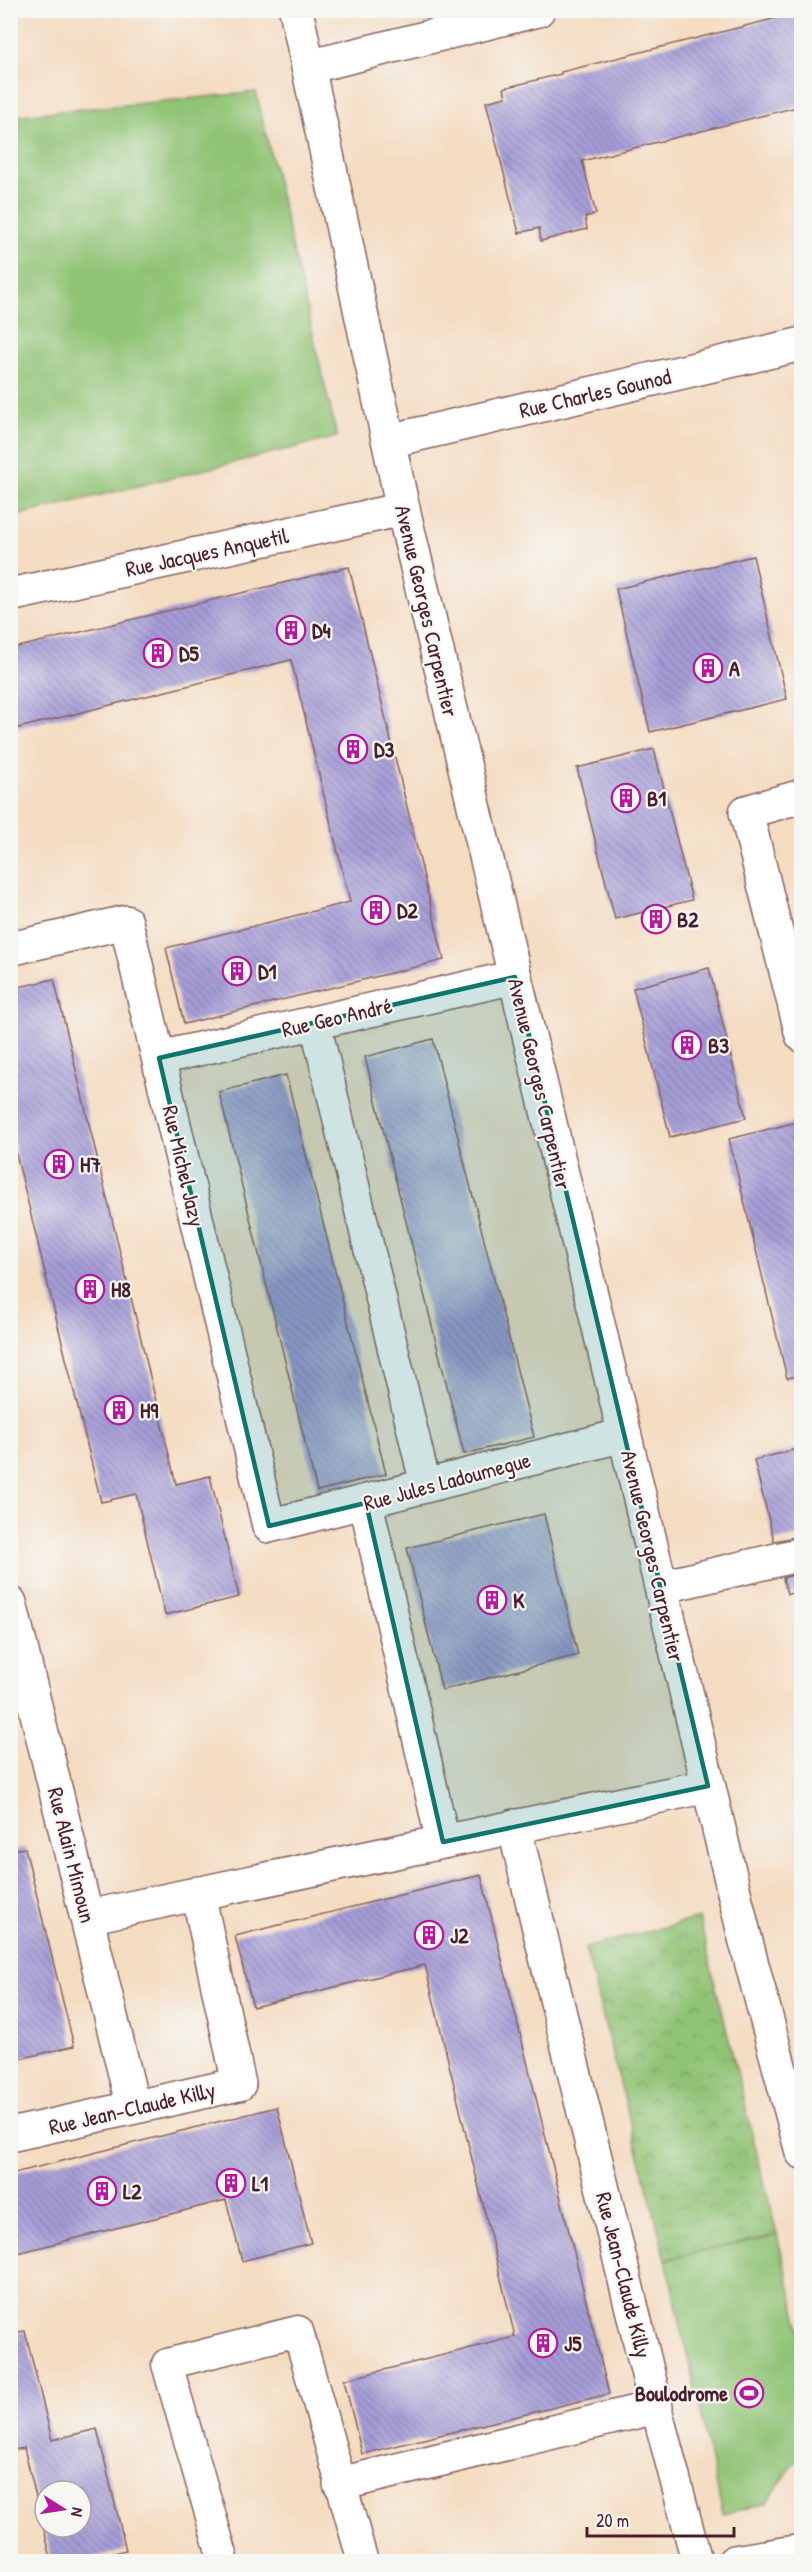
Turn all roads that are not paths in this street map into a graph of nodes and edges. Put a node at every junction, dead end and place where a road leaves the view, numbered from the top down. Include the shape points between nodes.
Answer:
1 (296, 10) edge
2 (538, 10) edge
3 (308, 66) junction
4 (801, 344) edge
5 (389, 441) junction
6 (403, 509) junction
7 (10, 595) edge
8 (801, 796) edge
9 (10, 949) edge
10 (515, 977) junction
11 (315, 1022) junction
12 (801, 1035) edge
13 (159, 1058) junction
14 (624, 1436) junction
15 (426, 1487) junction
16 (366, 1503) junction
17 (269, 1526) joint
18 (801, 1554) edge
19 (661, 1587) junction
20 (10, 1603) edge
21 (708, 1786) junction
22 (514, 1826) junction
23 (444, 1842) junction
24 (198, 1893) junction
25 (87, 1917) junction
26 (133, 2107) junction
27 (10, 2135) edge
28 (801, 2152) edge
29 (656, 2407) junction
30 (340, 2484) junction
31 (801, 2551) edge
32 (224, 2562) edge
33 (363, 2562) edge
34 (697, 2562) edge
35 (734, 2562) edge

1 - 3 street, Avenue Georges Carpentier
2 - 3 street
3 - 5 street, Avenue Georges Carpentier
4 - 5 street, Rue Charles Gounod
5 - 6 street, Avenue Georges Carpentier
6 - 7 street, Rue Jacques Anquetil
6 - 10 street, Avenue Georges Carpentier
8 - 12 street via 746,812
9 - 13 street, Rue Michel Jazy via 126,922
10 - 11 street, Rue Geo André
10 - 14 street, Avenue Georges Carpentier
11 - 13 street, Rue Geo André
11 - 15 lane
13 - 17 street, Rue Michel Jazy
14 - 15 street, Rue Jules Ladoumegue
14 - 19 street, Avenue Georges Carpentier
15 - 16 street, Rue Jules Ladoumegue
16 - 17 street, Rue Jules Ladoumegue
16 - 23 street
18 - 19 street
19 - 21 street, Avenue Georges Carpentier
20 - 25 street, Rue Alain Mimoun
21 - 22 street
21 - 28 street, Avenue Georges Carpentier
22 - 23 street
22 - 29 street, Rue Jean-Claude Killy
23 - 24 street
24 - 25 street
24 - 26 street, Rue Jean-Claude Killy via 239,2084
25 - 26 street, Rue Alain Mimoun
26 - 27 street, Rue Jean-Claude Killy
29 - 30 street
29 - 34 lane
30 - 32 lane via 298,2331 168,2364
30 - 33 lane
31 - 35 street

